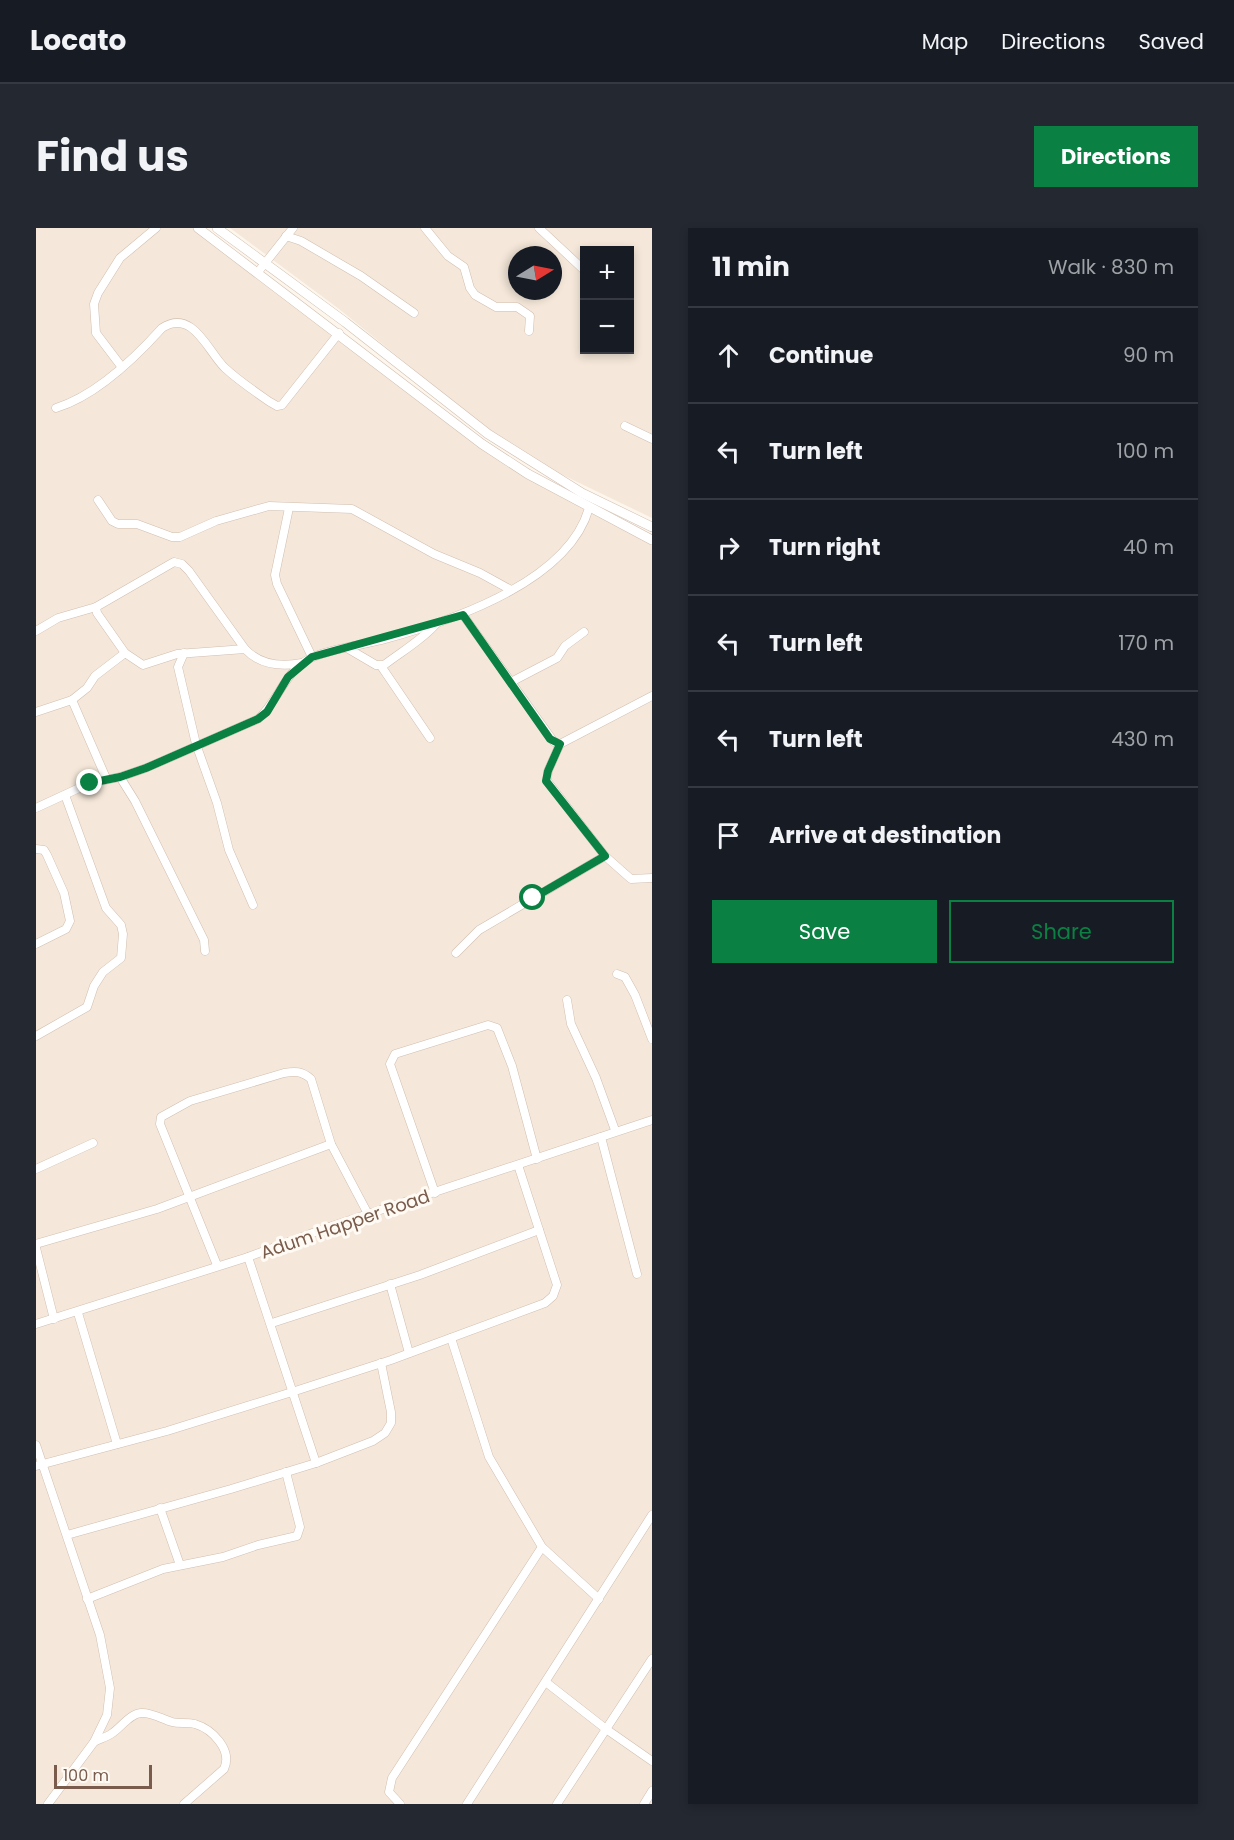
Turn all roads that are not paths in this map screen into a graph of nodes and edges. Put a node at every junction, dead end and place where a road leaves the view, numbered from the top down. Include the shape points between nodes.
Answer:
1 (156, 228) edge
2 (198, 228) edge
3 (217, 228) edge
4 (293, 228) edge
5 (425, 228) edge
6 (539, 228) edge
7 (286, 236) junction
8 (266, 262) junction
9 (580, 265) edge
10 (258, 272) junction
11 (414, 313) dead end
12 (529, 331) dead end
13 (339, 333) junction
14 (121, 366) junction
15 (56, 408) dead end
16 (626, 426) dead end
17 (652, 440) edge
18 (98, 500) dead end
19 (289, 508) junction
20 (589, 508) junction
21 (652, 527) edge
22 (652, 540) edge
23 (511, 590) junction
24 (96, 607) junction
25 (463, 615) junction
26 (436, 624) junction
27 (36, 631) edge
28 (585, 632) dead end
29 (347, 648) junction
30 (245, 649) junction
31 (124, 652) junction
32 (184, 653) junction
33 (312, 657) junction
34 (303, 663) junction
35 (381, 666) junction
36 (511, 682) junction
37 (652, 696) edge
38 (72, 700) junction
39 (36, 712) edge
40 (430, 738) dead end
41 (196, 744) junction
42 (560, 744) junction
43 (120, 777) junction
44 (106, 778) junction
45 (65, 795) junction
46 (36, 808) edge
47 (36, 849) edge
48 (605, 856) junction
49 (652, 878) edge
50 (253, 905) dead end
51 (36, 944) edge
52 (205, 951) dead end
53 (456, 953) dead end
54 (617, 974) dead end
55 (567, 1000) dead end
56 (36, 1036) edge
57 (652, 1039) edge
58 (652, 1120) edge
59 (615, 1130) junction
60 (601, 1137) junction
61 (93, 1143) dead end
62 (331, 1144) junction
63 (537, 1159) junction
64 (518, 1165) junction
65 (36, 1169) edge
66 (435, 1193) junction
67 (188, 1195) junction
68 (368, 1214) junction
69 (539, 1230) junction
70 (36, 1246) edge
71 (249, 1257) junction
72 (217, 1265) junction
73 (637, 1274) dead end
74 (390, 1284) junction
75 (78, 1313) junction
76 (54, 1319) junction
77 (272, 1323) junction
78 (36, 1324) edge
79 (450, 1338) junction
80 (409, 1353) junction
81 (381, 1363) junction
82 (292, 1392) junction
83 (117, 1444) junction
84 (36, 1445) edge
85 (316, 1463) junction
86 (39, 1465) edge
87 (286, 1472) junction
88 (160, 1508) junction
89 (651, 1519) edge
90 (67, 1535) junction
91 (542, 1547) junction
92 (180, 1565) junction
93 (87, 1599) junction
94 (599, 1599) junction
95 (652, 1659) edge
96 (547, 1683) junction
97 (606, 1729) junction
98 (94, 1742) junction
99 (652, 1761) edge
100 (652, 1791) edge
101 (48, 1804) edge
102 (184, 1804) edge
103 (400, 1804) edge
104 (467, 1804) edge
105 (557, 1804) edge
106 (644, 1804) edge

1 - 14 street via 120,258 94,304 96,333
2 - 10 street
3 - 8 street
4 - 7 street
5 - 12 street via 447,256 464,267 472,291 496,307 524,311 530,316
6 - 9 street
7 - 8 street
7 - 11 street via 361,276
8 - 10 street
8 - 21 street via 488,434 582,493
10 - 13 street
13 - 14 street via 298,381 287,401 277,406 222,366 196,330 186,326 167,325
13 - 20 street via 482,444
14 - 15 street via 98,387
16 - 17 street
18 - 19 street via 112,521 137,524 172,537 264,507
19 - 23 street via 352,509
19 - 33 street via 276,584
20 - 22 street
20 - 23 street via 578,535 539,571
23 - 25 street
24 - 27 street via 58,618
24 - 30 street via 178,562 189,571
24 - 31 street
25 - 26 street
25 - 36 street
26 - 29 street
26 - 35 street
28 - 36 street via 556,658
29 - 33 street
29 - 35 street
30 - 32 street
30 - 34 street via 273,665
31 - 32 street via 143,665
31 - 38 street
32 - 41 street via 178,667
33 - 34 street
34 - 41 street via 258,719
35 - 40 street
36 - 42 street via 550,739
37 - 42 street
38 - 39 street
38 - 44 street
41 - 43 street
41 - 50 street via 229,850
42 - 48 street via 546,781
43 - 44 street
43 - 52 street via 204,939
44 - 45 street
45 - 46 street
45 - 56 street via 106,908 121,925 124,950 121,958 103,972 87,1007
47 - 51 street via 47,855 70,921 66,929
48 - 49 street via 632,879
48 - 53 street via 479,930
54 - 57 street via 625,977 635,995
55 - 59 street via 572,1024
58 - 59 street, Adum Happer Road
59 - 60 street, Adum Happer Road
60 - 63 street, Adum Happer Road
60 - 73 street
61 - 65 street
62 - 67 street
62 - 67 street via 311,1079 297,1071 190,1101 166,1113 160,1124
62 - 68 street
63 - 64 street, Adum Happer Road
63 - 66 street via 515,1074 498,1028 488,1025 395,1054 390,1064
64 - 66 street, Adum Happer Road
64 - 69 street
66 - 68 street, Adum Happer Road
67 - 70 street
67 - 72 street
68 - 71 street, Adum Happer Road
69 - 74 street
69 - 79 street via 557,1285 553,1296 532,1309
70 - 76 street
71 - 72 street, Adum Happer Road
71 - 77 street
72 - 75 street, Adum Happer Road
74 - 77 street
74 - 80 street
75 - 76 street, Adum Happer Road
75 - 83 street
76 - 78 street, Adum Happer Road
77 - 82 street
79 - 80 street
79 - 91 street via 489,1457
80 - 81 street
81 - 82 street
81 - 85 street via 392,1412 385,1433
82 - 83 street
82 - 85 street
83 - 86 street
84 - 86 street
85 - 87 street
86 - 90 street
87 - 88 street
87 - 92 street via 300,1527 297,1536
88 - 90 street
88 - 92 street
89 - 94 street
90 - 93 street
91 - 94 street
91 - 103 street via 392,1778 388,1792
92 - 93 street
93 - 98 street via 100,1635 110,1688 107,1715
94 - 96 street
95 - 97 street
96 - 97 street
96 - 104 street
97 - 99 street
97 - 105 street
98 - 101 street
98 - 102 street via 111,1734 132,1715 141,1713 204,1727 220,1742 227,1761 224,1769
100 - 106 street

